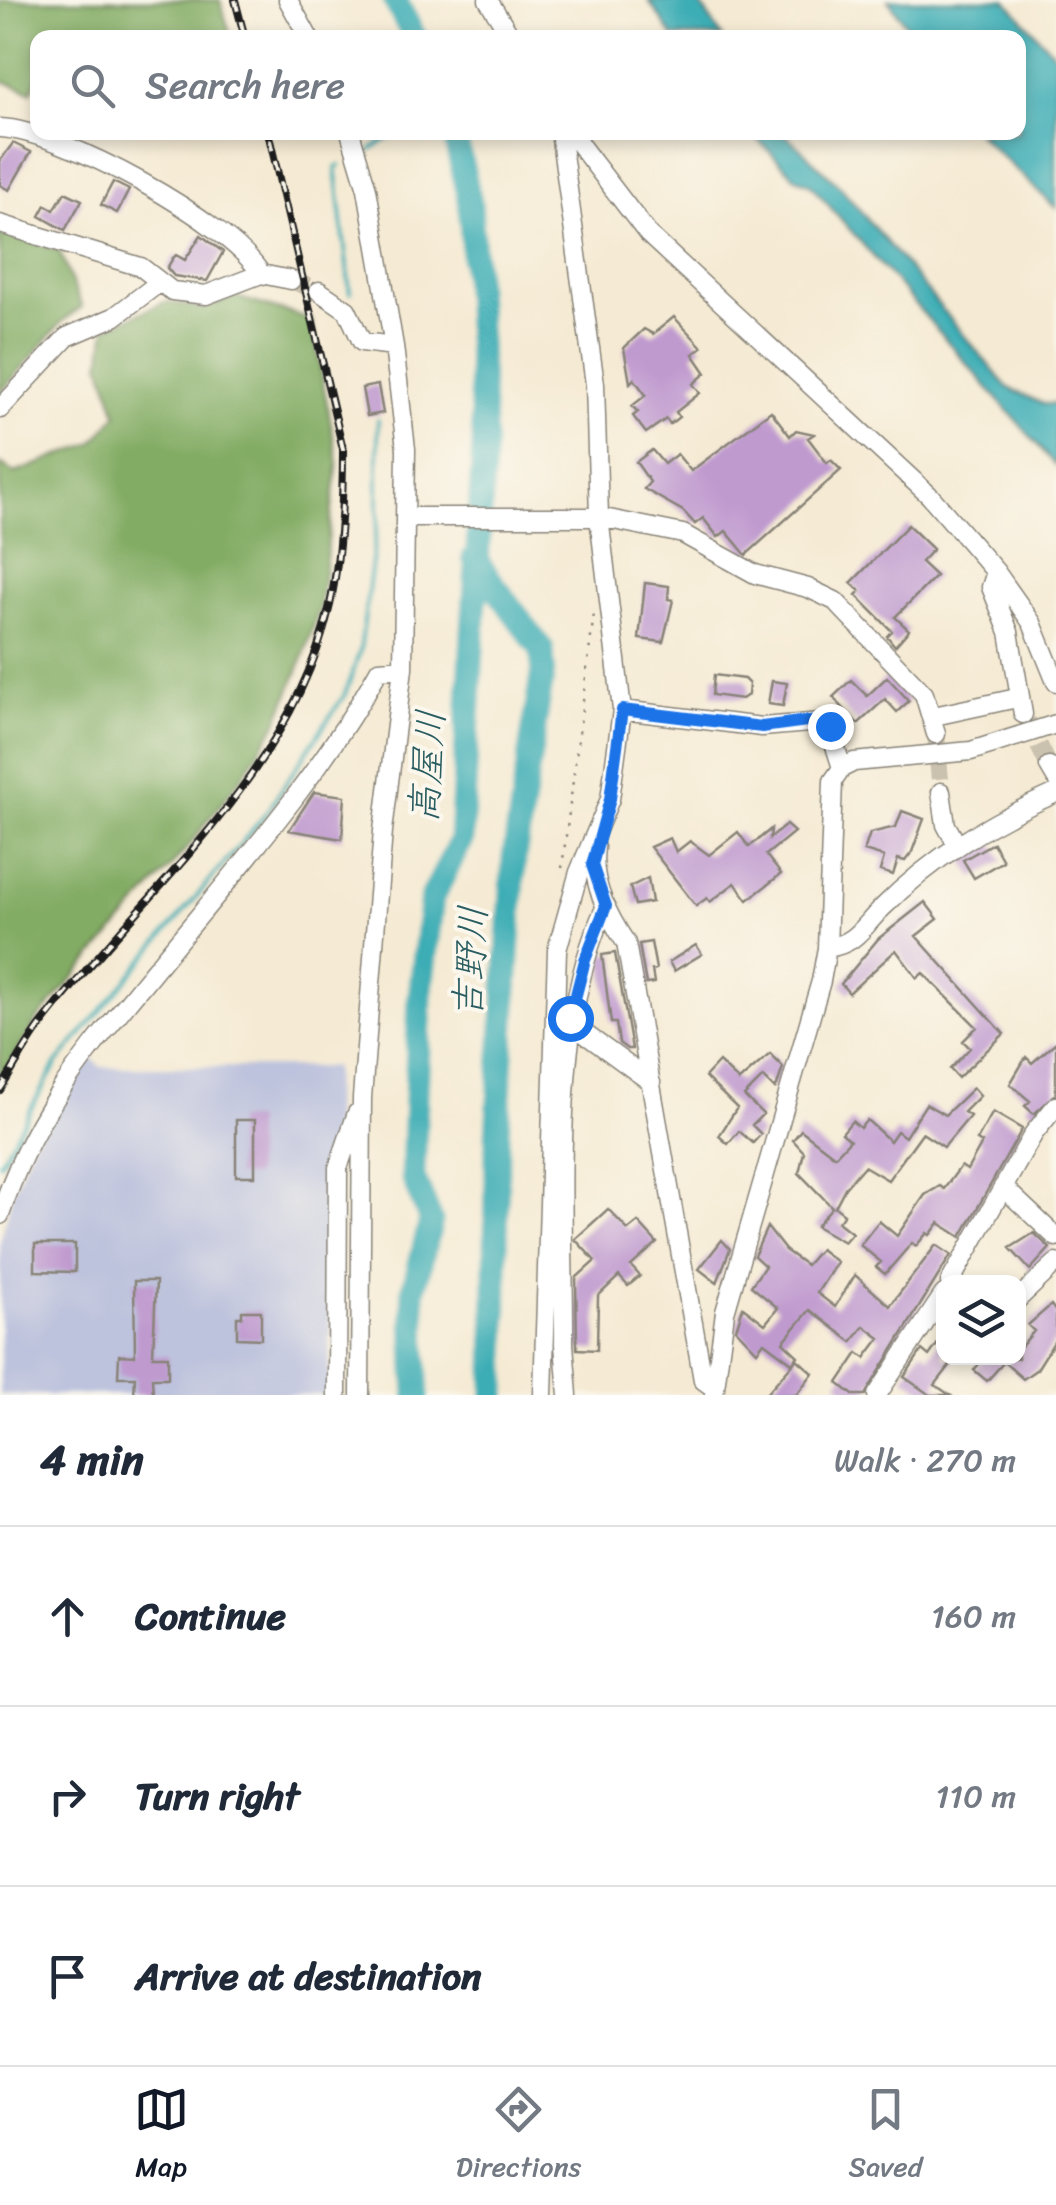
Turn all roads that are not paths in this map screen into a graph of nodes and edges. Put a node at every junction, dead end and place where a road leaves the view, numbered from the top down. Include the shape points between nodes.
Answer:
1 (288, 0) edge
2 (488, 0) edge
3 (305, 30) edge
4 (507, 30) edge
5 (0, 128) edge
6 (30, 135) edge
7 (50, 140) edge
8 (352, 140) edge
9 (561, 140) edge
10 (576, 140) edge
11 (0, 224) edge
12 (261, 274) junction
13 (291, 280) tunnel mouth
14 (160, 282) junction
15 (320, 290) tunnel mouth
16 (394, 346) junction
17 (0, 409) edge
18 (406, 517) junction
19 (596, 517) junction
20 (996, 572) junction
21 (403, 668) junction
22 (1056, 682) edge
23 (622, 710) junction
24 (1056, 724) edge
25 (842, 768) junction
26 (941, 792) tunnel mouth
27 (1056, 794) edge
28 (598, 833) junction
29 (956, 844) junction
30 (606, 906) junction
31 (827, 948) junction
32 (570, 1024) junction
33 (651, 1082) junction
34 (362, 1098) junction
35 (1056, 1106) edge
36 (1003, 1187) junction
37 (0, 1215) edge
38 (1054, 1231) edge
39 (1056, 1263) edge
40 (954, 1275) edge
41 (1026, 1291) edge
42 (936, 1312) edge
43 (714, 1391) edge
44 (337, 1395) edge
45 (360, 1395) edge
46 (543, 1395) edge
47 (568, 1395) edge
48 (876, 1395) edge

1 - 3 street
2 - 4 street
5 - 6 street
7 - 12 street via 75,146 194,216
8 - 16 street
9 - 19 street via 596,384
10 - 20 street via 648,234 884,450
11 - 14 street via 141,267
12 - 13 street
12 - 14 street via 206,294 172,291
14 - 17 street via 114,316 67,337
15 - 16 street via 347,310 362,342
16 - 18 street
18 - 19 street
18 - 21 street
19 - 20 street via 683,534 755,574 835,600 924,694 935,725 1020,706 1009,632 991,587
19 - 23 street
20 - 22 street via 1032,623
21 - 34 street
21 - 37 street via 379,670 270,829 68,1076 20,1156
23 - 25 street via 762,727 822,722 830,726
23 - 28 street via 610,799
24 - 25 street via 971,752
25 - 31 street via 833,780
26 - 29 street
27 - 29 street
28 - 30 street via 592,865
28 - 46 street via 556,950
29 - 31 street via 899,891 855,940
30 - 32 street
30 - 33 street via 626,943
31 - 43 street via 730,1293
32 - 33 street
32 - 47 street
33 - 43 street via 703,1380
34 - 44 street via 338,1168
34 - 45 street
35 - 36 street
36 - 38 street
36 - 40 street
39 - 41 street
42 - 48 street

